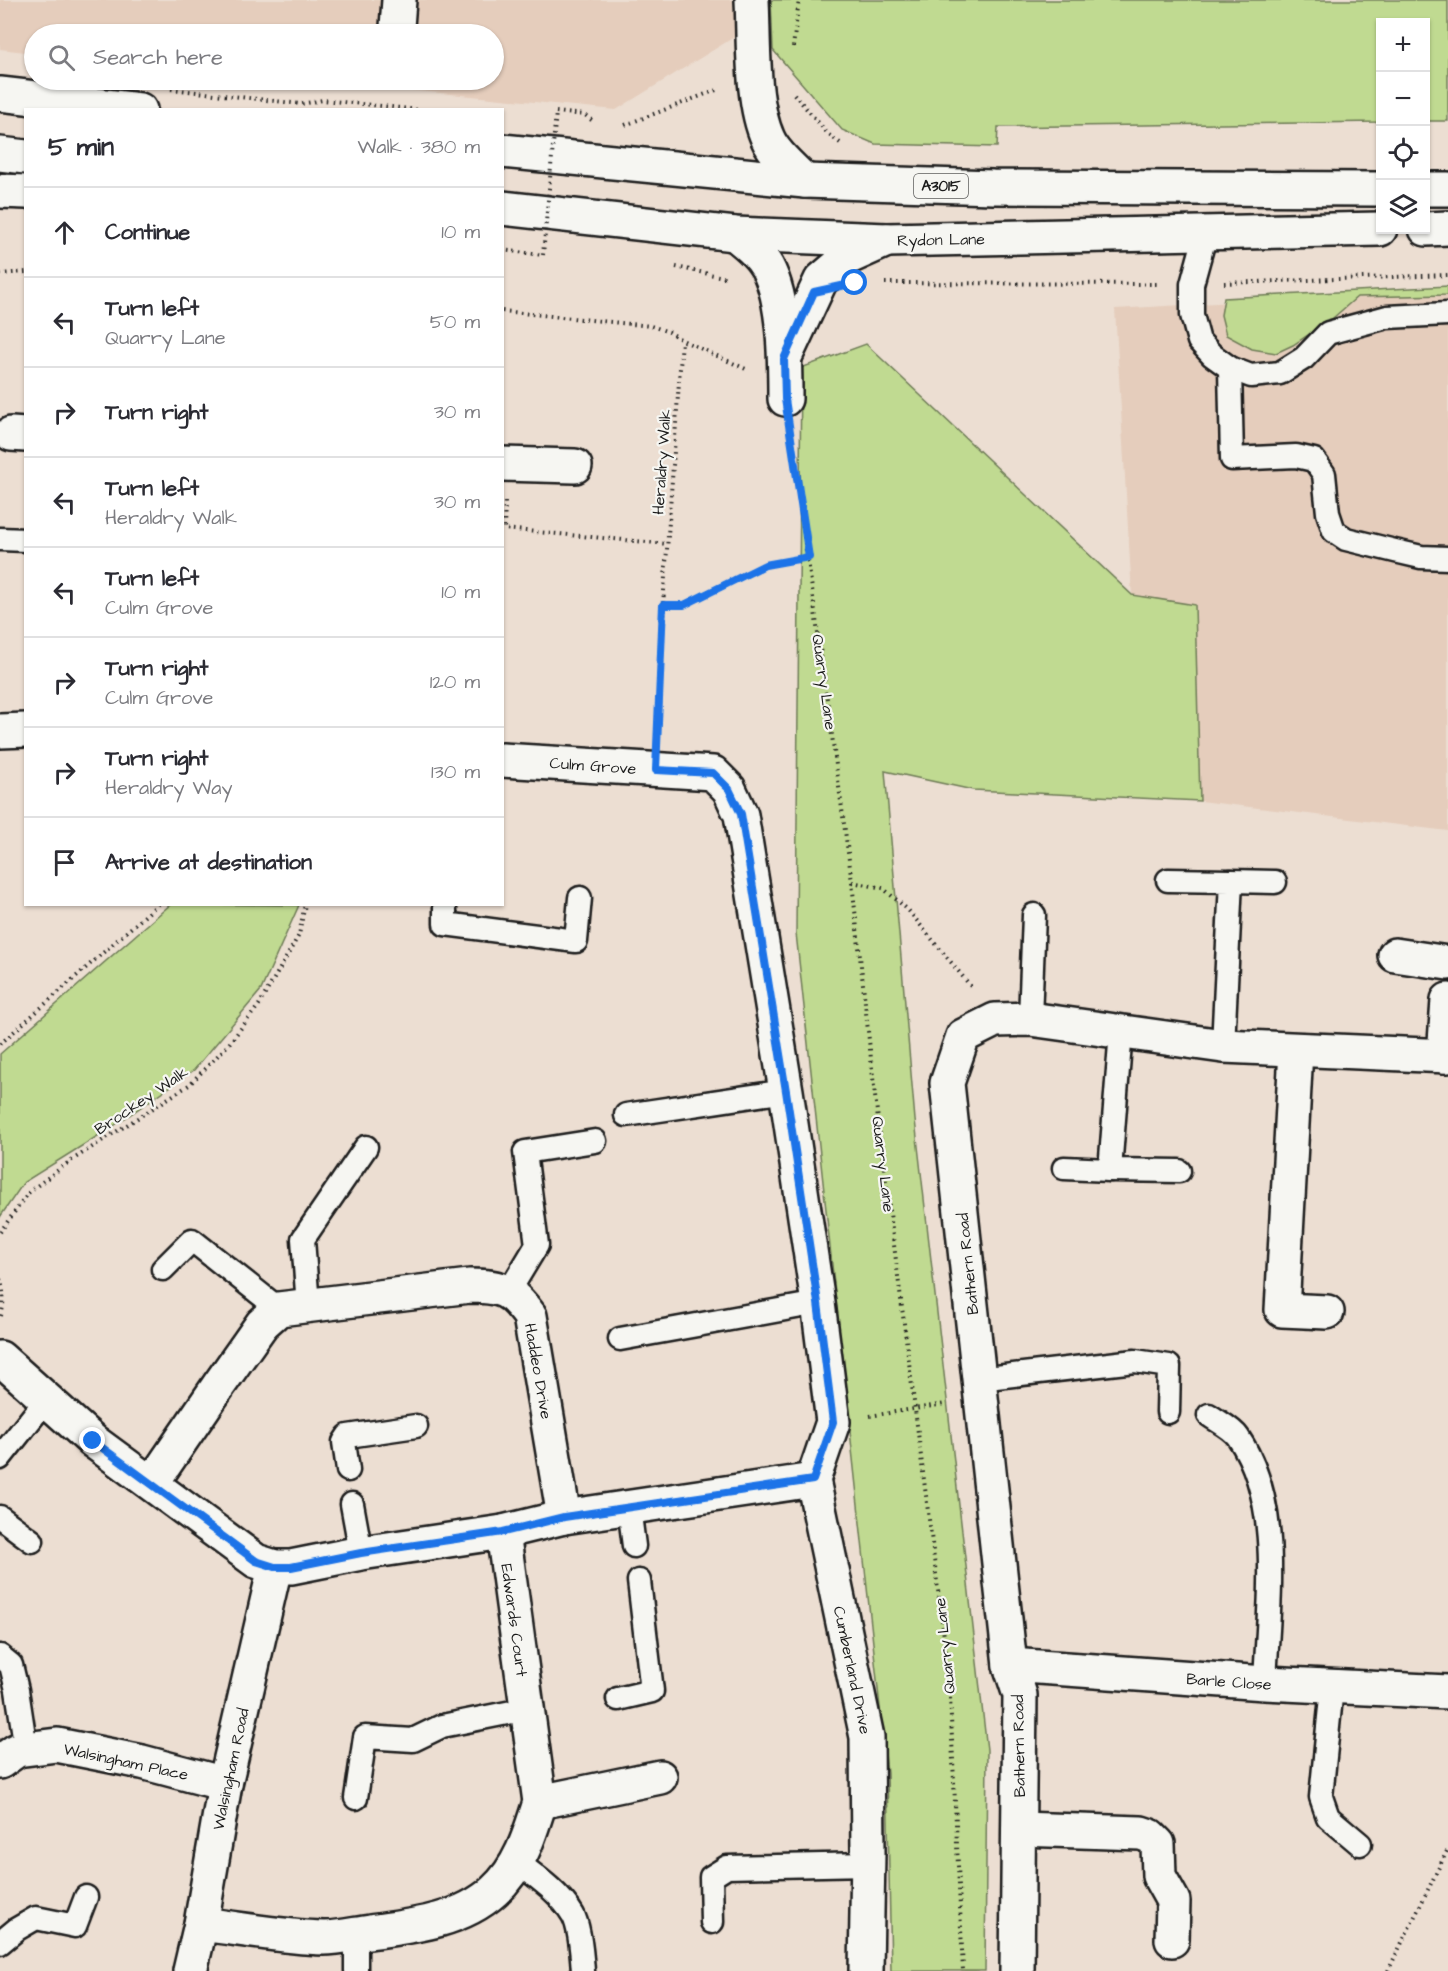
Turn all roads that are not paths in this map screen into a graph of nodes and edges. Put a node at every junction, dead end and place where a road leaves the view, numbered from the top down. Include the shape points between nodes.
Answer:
1 (752, 0) edge
2 (0, 94) edge
3 (151, 99) edge
4 (504, 151) edge
5 (0, 154) edge
6 (24, 157) edge
7 (805, 181) junction
8 (1376, 189) edge
9 (1430, 189) edge
10 (1448, 189) edge
11 (0, 191) edge
12 (24, 192) edge
13 (504, 208) edge
14 (1448, 228) edge
15 (1430, 229) edge
16 (1376, 230) edge
17 (1206, 233) junction
18 (735, 234) junction
19 (887, 240) junction
20 (1448, 314) edge
21 (770, 366) junction
22 (1230, 368) junction
23 (785, 399) road end
24 (504, 464) edge
25 (575, 466) dead end
26 (0, 539) edge
27 (24, 540) edge
28 (1448, 558) edge
29 (24, 730) edge
30 (0, 731) edge
31 (504, 760) edge
32 (1168, 880) dead end
33 (1231, 881) junction
34 (1275, 882) dead end
35 (580, 898) dead end
36 (445, 906) edge
37 (1034, 915) dead end
38 (1395, 955) dead end
39 (1448, 963) edge
40 (1448, 1000) edge
41 (1030, 1019) junction
42 (1121, 1031) junction
43 (1223, 1046) junction
44 (1296, 1050) junction
45 (1446, 1056) edge
46 (786, 1091) junction
47 (626, 1115) dead end
48 (595, 1141) dead end
49 (366, 1147) dead end
50 (1064, 1168) dead end
51 (1110, 1170) junction
52 (1179, 1172) dead end
53 (163, 1269) dead end
54 (508, 1293) junction
55 (818, 1303) junction
56 (294, 1308) junction
57 (1327, 1312) dead end
58 (620, 1339) dead end
59 (0, 1358) edge
60 (979, 1378) junction
61 (46, 1400) junction
62 (1168, 1412) dead end
63 (1209, 1415) dead end
64 (416, 1426) dead end
65 (0, 1458) edge
66 (348, 1470) dead end
67 (813, 1480) junction
68 (152, 1484) junction
69 (352, 1504) dead end
70 (629, 1507) junction
71 (0, 1517) edge
72 (564, 1517) junction
73 (503, 1532) junction
74 (32, 1541) dead end
75 (634, 1546) dead end
76 (361, 1553) junction
77 (275, 1567) junction
78 (639, 1581) dead end
79 (0, 1656) edge
80 (1010, 1665) junction
81 (1264, 1683) junction
82 (1332, 1687) junction
83 (1448, 1692) edge
84 (618, 1699) dead end
85 (527, 1709) junction
86 (13, 1755) edge
87 (660, 1777) dead end
88 (225, 1784) junction
89 (356, 1798) dead end
90 (540, 1802) junction
91 (1019, 1829) junction
92 (1360, 1844) dead end
93 (517, 1862) junction
94 (868, 1864) junction
95 (86, 1897) dead end
96 (711, 1922) dead end
97 (201, 1924) junction
98 (356, 1934) junction
99 (1172, 1940) dead end
100 (0, 1942) edge
101 (190, 1971) edge
102 (356, 1971) edge
103 (583, 1971) edge
104 (866, 1971) edge
105 (1017, 1971) edge

1 - 7 street via 756,83 768,140
2 - 3 street
4 - 7 street, A3015
5 - 6 street
7 - 8 street, A3015 via 993,187
9 - 10 street
11 - 12 street
13 - 18 street, Rydon Lane
14 - 15 street
16 - 17 street, Rydon Lane
17 - 19 street, Rydon Lane
17 - 22 lane via 1192,284 1192,315 1199,341
18 - 19 street, Rydon Lane
18 - 21 street via 768,268 778,300
19 - 21 street via 847,258 820,280
20 - 22 lane via 1387,317 1328,333 1304,358 1280,373 1251,376
21 - 23 street
22 - 28 lane via 1232,459 1296,456 1314,460 1324,474 1334,531 1395,551
24 - 25 street
26 - 27 lane
29 - 30 street
31 - 46 street, Culm Grove via 713,773 729,789 741,814
32 - 33 lane
33 - 34 lane
33 - 43 lane
35 - 36 lane via 576,941 445,924
37 - 41 lane
38 - 39 street
40 - 45 street, Bathern Road
41 - 42 street, Bathern Road
41 - 60 street, Bathern Road via 995,1020 963,1036 947,1083
42 - 43 street, Bathern Road
42 - 51 lane
43 - 44 street, Bathern Road
44 - 45 street, Bathern Road
44 - 57 street via 1267,1310
46 - 47 lane
46 - 55 street, Culm Grove
48 - 54 lane via 525,1152 537,1245
49 - 56 lane via 303,1239
50 - 51 lane
51 - 52 lane
53 - 56 lane via 192,1240
54 - 56 street via 494,1286 470,1286
54 - 72 street, Haddeo Drive via 518,1299 530,1316
55 - 58 lane
55 - 67 street, Culm Grove via 833,1422
56 - 68 street via 256,1333
59 - 61 street
60 - 62 lane via 1135,1361 1169,1366
60 - 80 street, Bathern Road
61 - 65 lane
61 - 68 street
63 - 81 lane via 1237,1435 1261,1482 1270,1553
64 - 66 lane via 348,1436 344,1442
67 - 70 street
67 - 94 street, Cumberland Drive via 867,1737
68 - 77 street via 256,1561
69 - 76 lane
70 - 72 street
70 - 75 lane
71 - 74 lane
72 - 73 street
73 - 76 street
73 - 85 street, Edwards Court
76 - 77 street
77 - 88 street, Walsingham Road
78 - 84 lane via 652,1691
79 - 86 lane, Walsingham Place via 11,1665 17,1690
80 - 81 street, Barle Close
80 - 91 street, Bathern Road via 1020,1695
81 - 82 street, Barle Close
82 - 83 street, Barle Close
82 - 92 lane via 1321,1797 1328,1817
85 - 89 lane via 442,1726 413,1740 365,1737
85 - 90 street, Edwards Court
86 - 88 street, Walsingham Place via 57,1745
87 - 90 street
88 - 97 street, Walsingham Road
90 - 93 street, Edwards Court
91 - 99 street via 1150,1836 1158,1844 1159,1876 1173,1901
91 - 105 street, Bathern Road
93 - 98 street, Edwards Court via 495,1891 461,1913 412,1926
93 - 103 lane via 552,1889 574,1916
94 - 96 lane via 727,1867 711,1877
94 - 104 street, Cumberland Drive
95 - 100 lane via 75,1926 36,1918
97 - 98 street, Edwards Court via 326,1938
97 - 101 street, Walsingham Road
98 - 102 lane

